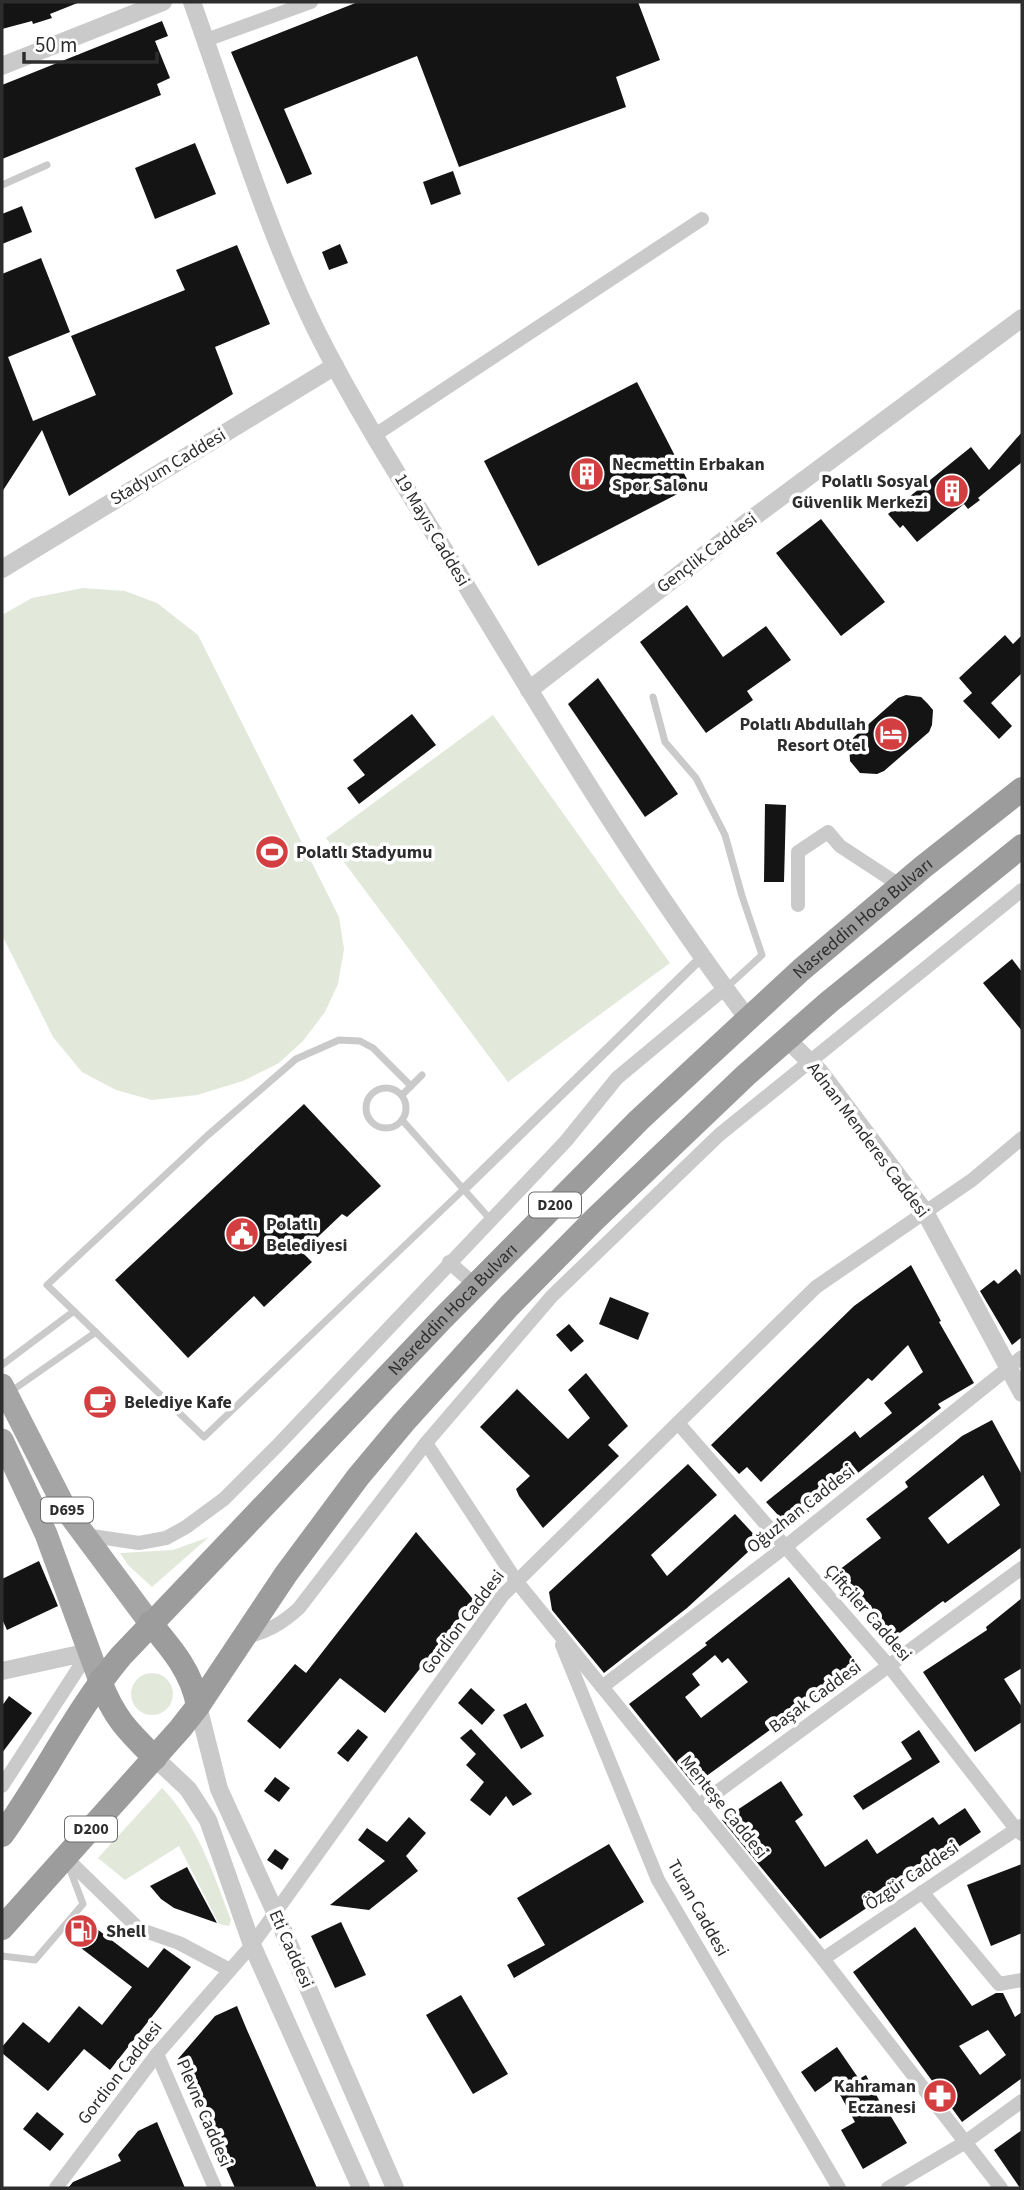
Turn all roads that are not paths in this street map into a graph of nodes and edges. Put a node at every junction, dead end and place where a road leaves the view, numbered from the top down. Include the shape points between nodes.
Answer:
1 (163, 2) edge
2 (192, 2) edge
3 (311, 2) edge
4 (206, 40) junction
5 (2, 66) edge
6 (47, 165) dead end
7 (2, 185) edge
8 (702, 219) dead end
9 (1022, 318) edge
10 (335, 366) junction
11 (375, 435) junction
12 (2, 569) edge
13 (529, 690) junction
14 (653, 697) dead end
15 (1022, 789) edge
16 (1022, 846) edge
17 (901, 886) junction
18 (1022, 890) edge
19 (798, 905) dead end
20 (702, 957) junction
21 (725, 988) junction
22 (748, 1019) junction
23 (787, 1039) junction
24 (810, 1061) junction
25 (422, 1075) dead end
26 (411, 1086) junction
27 (402, 1095) junction
28 (402, 1121) junction
29 (1022, 1138) edge
30 (464, 1189) junction
31 (925, 1212) junction
32 (490, 1219) junction
33 (450, 1262) junction
34 (475, 1285) junction
35 (74, 1311) junction
36 (96, 1332) junction
37 (1015, 1363) edge
38 (2, 1365) edge
39 (4, 1390) edge
40 (1022, 1393) edge
41 (678, 1423) junction
42 (2, 1440) edge
43 (426, 1443) junction
44 (85, 1535) junction
45 (785, 1547) junction
46 (1022, 1568) edge
47 (517, 1582) junction
48 (150, 1623) junction
49 (556, 1631) junction
50 (242, 1639) junction
51 (89, 1652) junction
52 (889, 1667) junction
53 (2, 1671) edge
54 (100, 1681) junction
55 (602, 1687) junction
56 (198, 1706) junction
57 (155, 1758) junction
58 (2, 1786) edge
59 (698, 1806) junction
60 (9, 1809) edge
61 (1020, 1829) edge
62 (2, 1835) edge
63 (65, 1857) junction
64 (922, 1892) junction
65 (275, 1912) junction
66 (2, 1928) edge
67 (252, 1945) junction
68 (2, 1956) edge
69 (823, 1959) junction
70 (230, 1970) junction
71 (1022, 1980) edge
72 (157, 2054) junction
73 (1022, 2101) edge
74 (964, 2143) junction
75 (59, 2187) edge
76 (215, 2188) edge
77 (360, 2188) edge
78 (395, 2188) edge
79 (839, 2188) edge
80 (888, 2188) edge
81 (1001, 2188) edge

1 - 5 street
2 - 4 street, 19 Mayıs Caddesi
3 - 4 street
4 - 10 street, 19 Mayıs Caddesi via 278,241
6 - 7 lane
8 - 11 street
9 - 13 street, Gençlik Caddesi
10 - 11 street, 19 Mayıs Caddesi
10 - 12 street, Stadyum Caddesi
11 - 13 street, 19 Mayıs Caddesi
13 - 20 street, 19 Mayıs Caddesi
14 - 21 lane via 665,742 696,778 725,835 762,955
15 - 17 highway, Nasreddin Hoca Bulvarı / D200
16 - 23 highway, D200
17 - 19 street via 839,846 828,832 798,852
17 - 22 highway, Nasreddin Hoca Bulvarı / D200
18 - 24 street
20 - 21 street, 19 Mayıs Caddesi
20 - 30 street
21 - 22 street, 19 Mayıs Caddesi
21 - 32 street via 617,1078 566,1141
22 - 34 highway, Nasreddin Hoca Bulvarı / D200 via 639,1120
23 - 24 street, Adnan Menderes Caddesi
23 - 50 highway, D200 via 595,1219 464,1355 358,1478
24 - 31 street, Adnan Menderes Caddesi
24 - 43 street via 719,1135 552,1296
25 - 26 lane
26 - 27 lane
26 - 35 lane via 360,1041 338,1040 296,1059 47,1285
27 - 28 lane via 406,1108
27 - 28 lane via 390,1088 377,1090 368,1099 366,1112 373,1123 385,1128
28 - 30 lane
29 - 31 street, Gordion Caddesi
30 - 32 lane
30 - 36 lane via 204,1437
31 - 37 street, Adnan Menderes Caddesi
31 - 41 street, Gordion Caddesi via 816,1287
32 - 33 street
33 - 34 street
33 - 44 street via 224,1499 166,1538 139,1543
34 - 48 highway, Nasreddin Hoca Bulvarı / D200
35 - 36 lane
35 - 38 lane
36 - 39 lane
37 - 40 street, Adnan Menderes Caddesi
37 - 45 street, Oğuzhan Caddesi
39 - 44 main road, D695 via 60,1498
41 - 45 street, Çiftçiler Caddesi
41 - 47 street, Gordion Caddesi
42 - 51 main road, D695 via 46,1534
43 - 47 street, Menteşe Caddesi
43 - 50 street via 299,1608 266,1632
44 - 48 main road, D695
45 - 52 street, Çiftçiler Caddesi
45 - 55 street, Oğuzhan Caddesi
46 - 52 street, Başak Caddesi
47 - 49 street, Menteşe Caddesi
47 - 65 street, Gordion Caddesi via 503,1595
48 - 54 highway, Nasreddin Hoca Bulvarı / D200
48 - 56 highway via 190,1676
49 - 55 street, Menteşe Caddesi
49 - 79 street, Turan Caddesi via 658,1880
50 - 56 highway, D200
51 - 53 street
51 - 54 main road, D695
51 - 58 street
52 - 59 street, Başak Caddesi
52 - 61 street, Çiftçiler Caddesi
54 - 57 highway via 119,1720
54 - 60 highway, D200
55 - 59 street, Menteşe Caddesi
56 - 57 highway, D200
56 - 65 street, Eti Caddesi via 219,1790
57 - 63 highway, D200
57 - 67 street, Eti Caddesi via 202,1809
59 - 69 street, Menteşe Caddesi
60 - 62 highway, D200
61 - 64 street, Özgür Caddesi
63 - 66 highway, D200
63 - 68 lane via 83,1903 35,1960
63 - 70 street via 139,1929 179,1943
64 - 69 street, Özgür Caddesi
64 - 71 street via 999,1984
65 - 67 street, Gordion Caddesi
65 - 78 street, Eti Caddesi
67 - 70 street, Gordion Caddesi
67 - 77 street, Eti Caddesi
69 - 74 street, Menteşe Caddesi
70 - 72 street, Gordion Caddesi
72 - 75 street, Gordion Caddesi
72 - 76 street, Plevne Caddesi
73 - 74 street
74 - 80 street
74 - 81 street, Menteşe Caddesi

